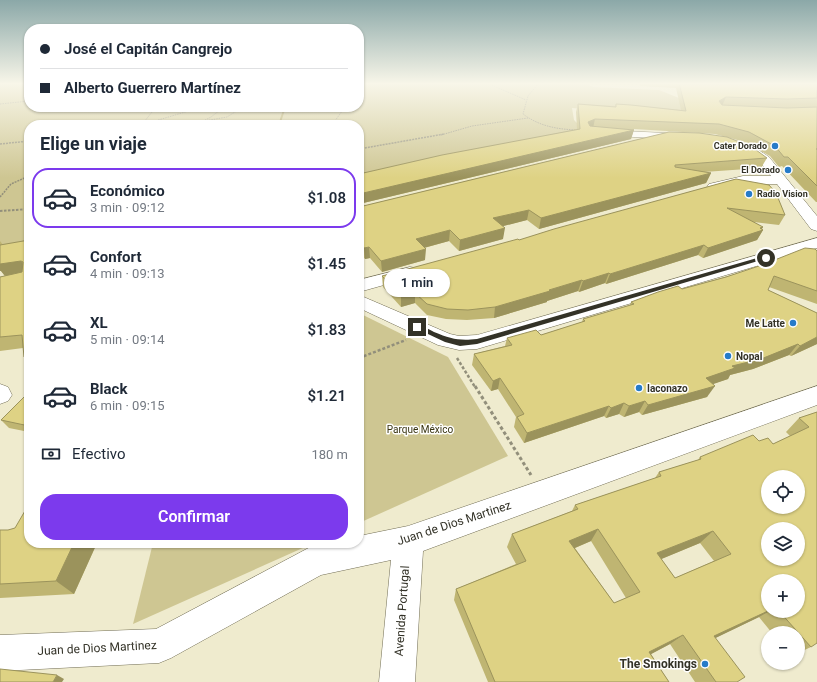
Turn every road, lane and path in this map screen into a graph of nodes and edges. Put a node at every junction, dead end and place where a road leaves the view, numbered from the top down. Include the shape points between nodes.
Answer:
1 (174, 115) edge
2 (214, 115) edge
3 (234, 115) edge
4 (524, 115) edge
5 (528, 118) junction
6 (155, 120) edge
7 (204, 120) edge
8 (222, 120) edge
9 (593, 132) joint
10 (665, 136) junction
11 (694, 138) edge
12 (24, 142) edge
13 (728, 142) edge
14 (0, 144) edge
15 (620, 147) edge
16 (364, 148) edge
17 (24, 178) edge
18 (780, 180) junction
19 (702, 191) edge
20 (0, 197) edge
21 (24, 209) edge
22 (0, 211) edge
23 (817, 226) edge
24 (817, 243) edge
25 (796, 249) junction
26 (817, 253) edge
27 (428, 267) edge
28 (364, 285) edge
29 (364, 303) edge
30 (409, 339) dead end
31 (453, 352) dead end
32 (364, 356) edge
33 (817, 395) edge
34 (534, 479) dead end
35 (408, 541) junction
36 (0, 653) edge
37 (397, 682) edge

1 - 6 path
2 - 7 path
3 - 8 path
4 - 5 path
5 - 9 path via 554,128
5 - 16 path via 472,126 434,137
9 - 10 street
10 - 11 street
10 - 15 street
12 - 14 path
13 - 18 street via 753,152 764,160
17 - 20 path via 10,184
18 - 19 street via 743,180
18 - 23 street
21 - 22 path
24 - 25 street
25 - 26 street
25 - 29 street via 477,342 460,343 445,340
27 - 28 street
30 - 32 path
31 - 34 path
33 - 35 street, Juan de Dios Martinez
35 - 36 street, Juan de Dios Martinez via 316,560 159,646
35 - 37 street, Avenida Portugal

